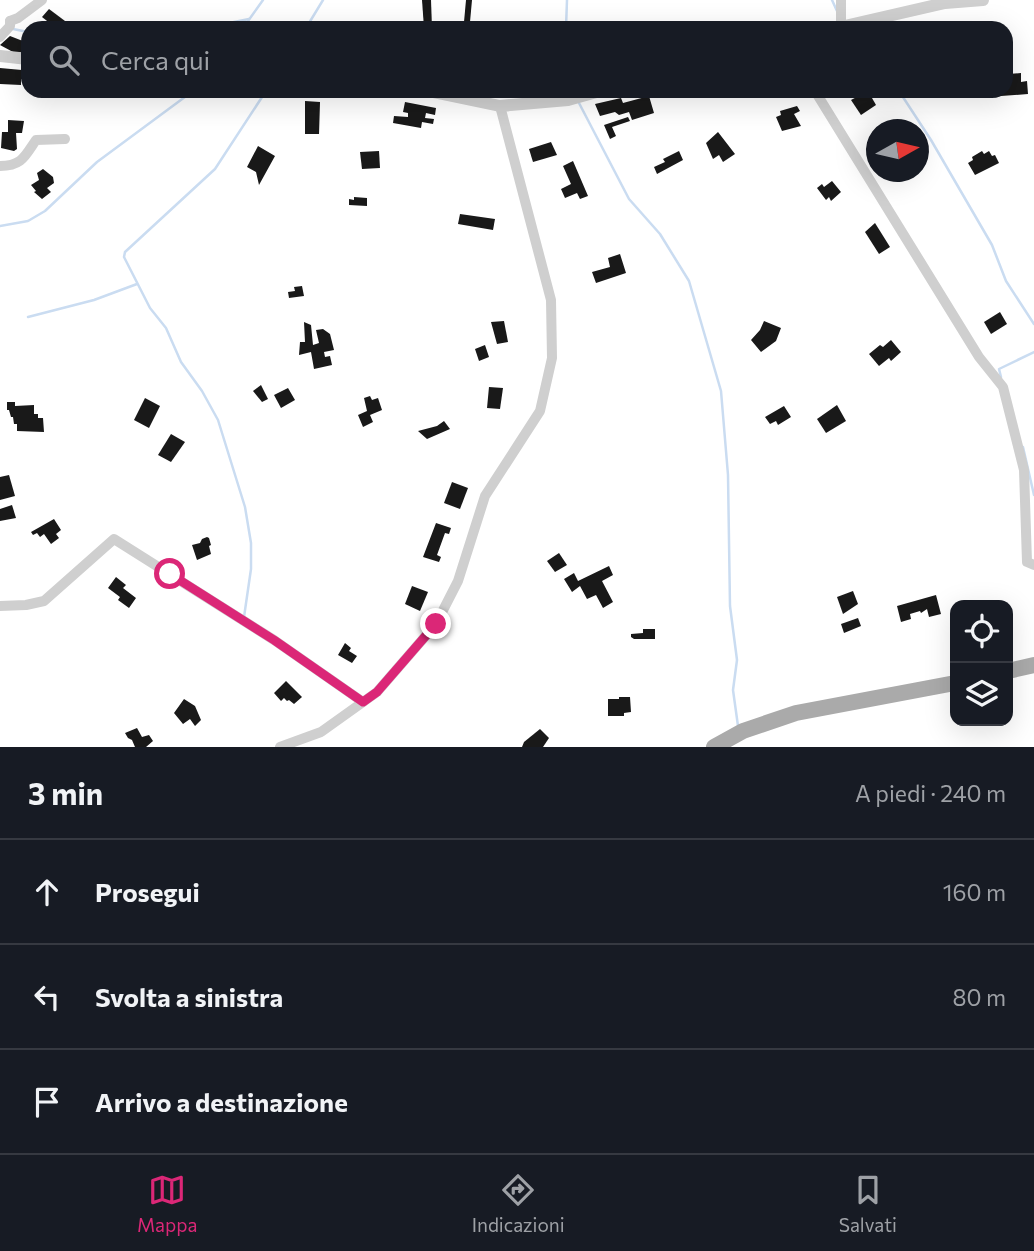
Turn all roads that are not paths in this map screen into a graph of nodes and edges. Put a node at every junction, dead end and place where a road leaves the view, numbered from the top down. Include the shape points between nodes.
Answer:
1 (42, 0) edge
2 (841, 0) edge
3 (983, 0) edge
4 (0, 13) edge
5 (839, 21) edge
6 (866, 21) edge
7 (6, 29) edge
8 (0, 56) edge
9 (21, 58) edge
10 (462, 98) edge
11 (575, 98) edge
12 (819, 98) edge
13 (500, 106) junction
14 (65, 139) dead end
15 (0, 166) edge
16 (1034, 565) edge
17 (0, 606) edge
18 (1034, 665) edge
19 (1013, 670) edge
20 (950, 684) edge
21 (363, 702) junction
22 (280, 747) edge
23 (714, 747) edge

1 - 7 street
2 - 5 street
3 - 6 street via 945,3
4 - 7 street
8 - 9 street
10 - 13 street
11 - 13 street
12 - 16 street via 979,357 1003,387 1024,470 1027,562
13 - 21 street via 551,300 552,358 540,411 485,496 458,580 436,624
14 - 15 street via 36,140 23,160
17 - 21 street via 44,601 114,540
18 - 19 main road
20 - 23 main road via 796,713 743,731
21 - 22 street via 321,732

